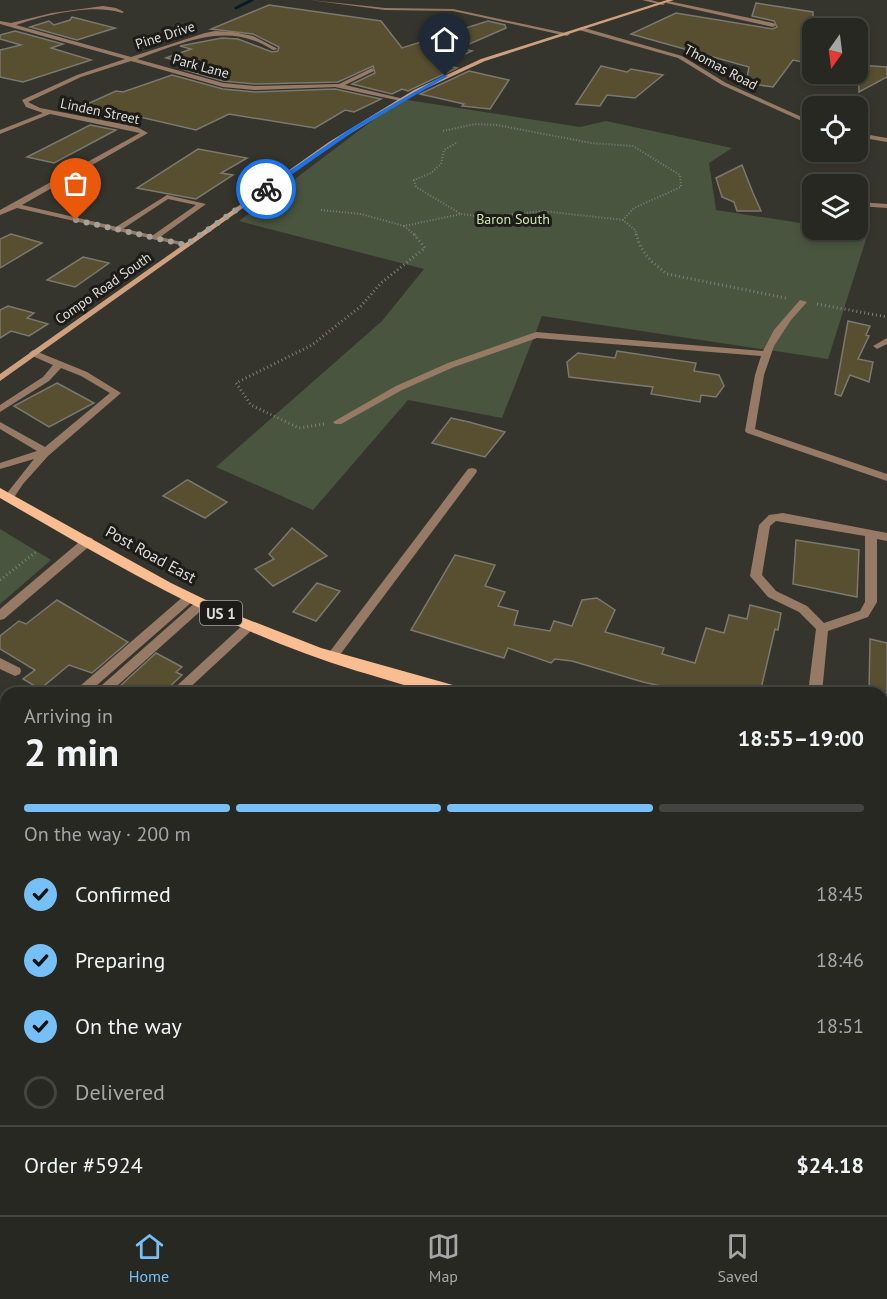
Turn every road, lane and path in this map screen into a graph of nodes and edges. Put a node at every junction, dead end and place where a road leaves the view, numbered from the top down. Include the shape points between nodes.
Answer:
1 (312, 0) edge
2 (644, 0) edge
3 (668, 2) edge
4 (122, 12) dead end
5 (0, 21) edge
6 (11, 25) junction
7 (773, 25) dead end
8 (581, 29) junction
9 (567, 33) junction
10 (275, 49) dead end
11 (131, 59) junction
12 (372, 70) dead end
13 (340, 85) junction
14 (401, 99) junction
15 (50, 112) junction
16 (802, 119) edge
17 (0, 132) edge
18 (443, 132) dead end
19 (868, 137) edge
20 (887, 140) edge
21 (456, 143) dead end
22 (868, 205) edge
23 (16, 206) junction
24 (887, 206) edge
25 (321, 210) dead end
26 (0, 213) edge
27 (461, 214) junction
28 (622, 220) junction
29 (404, 225) junction
30 (116, 230) junction
31 (153, 238) junction
32 (186, 245) junction
33 (803, 302) junction
34 (887, 317) edge
35 (887, 341) edge
36 (877, 346) dead end
37 (765, 354) junction
38 (31, 355) junction
39 (58, 365) junction
40 (0, 372) edge
41 (0, 378) edge
42 (0, 409) edge
43 (338, 422) joint
44 (0, 426) edge
45 (45, 451) junction
46 (0, 466) edge
47 (472, 471) dead end
48 (887, 478) edge
49 (4, 495) edge
50 (871, 534) junction
51 (887, 537) edge
52 (88, 541) junction
53 (36, 552) dead end
54 (0, 580) edge
55 (195, 601) junction
56 (0, 616) edge
57 (249, 627) junction
58 (822, 628) junction
59 (332, 657) junction
60 (0, 663) edge
61 (15, 671) dead end
62 (87, 687) edge
63 (106, 687) edge
64 (183, 687) edge
65 (439, 687) edge
66 (816, 687) edge

1 - 9 street via 385,9 453,10
2 - 3 street
3 - 7 street
3 - 8 main road, Compo Road South
4 - 6 street via 108,4 78,3
5 - 6 street, Park Lane
6 - 11 street, Park Lane
8 - 9 main road, Compo Road South
8 - 16 street, Thomas Road via 680,57 724,84
9 - 14 main road, Compo Road South via 464,68
10 - 11 street, Pine Drive via 267,42 215,33
11 - 13 street, Park Lane via 237,87
11 - 15 street, Pine Drive via 24,101 28,106
12 - 13 street
13 - 14 street, Park Lane
14 - 32 main road, Compo Road South
15 - 17 street
15 - 23 street, Linden Street via 145,133
18 - 28 path via 475,124 496,125 591,143 633,146 680,175 681,187 628,211
19 - 20 street
21 - 27 path via 445,148 441,164 431,173 414,180 416,187
22 - 24 street
23 - 26 street
23 - 30 street
25 - 29 path via 361,214
27 - 28 path via 484,217 543,211
27 - 29 path
28 - 33 path via 635,230 640,248 667,274
29 - 43 path via 425,248 312,345 236,383 251,405 299,428
30 - 31 street
30 - 31 street via 167,197 202,204
31 - 32 street
32 - 38 main road, Compo Road South
33 - 34 path
33 - 37 street via 770,339
35 - 36 street
37 - 43 street via 536,335 451,365
37 - 48 street via 750,431
38 - 39 street
38 - 40 main road, Compo Road South
38 - 41 main road, Compo Road South
39 - 42 street via 45,379
39 - 45 street via 84,374 116,393
44 - 45 street
45 - 46 street
45 - 49 street
47 - 59 street
49 - 52 main road, Post Road East / US 1
50 - 51 street
50 - 58 street via 871,602 864,614
50 - 58 street via 783,517 773,517 765,525 756,576 772,594 803,609
52 - 55 main road, Post Road East / US 1
52 - 56 street
53 - 54 path
55 - 57 main road, Post Road East / US 1
55 - 62 street
55 - 63 street
57 - 59 main road, Post Road East / US 1
57 - 64 street
58 - 66 street
59 - 65 main road, Post Road East / US 1
60 - 61 street

